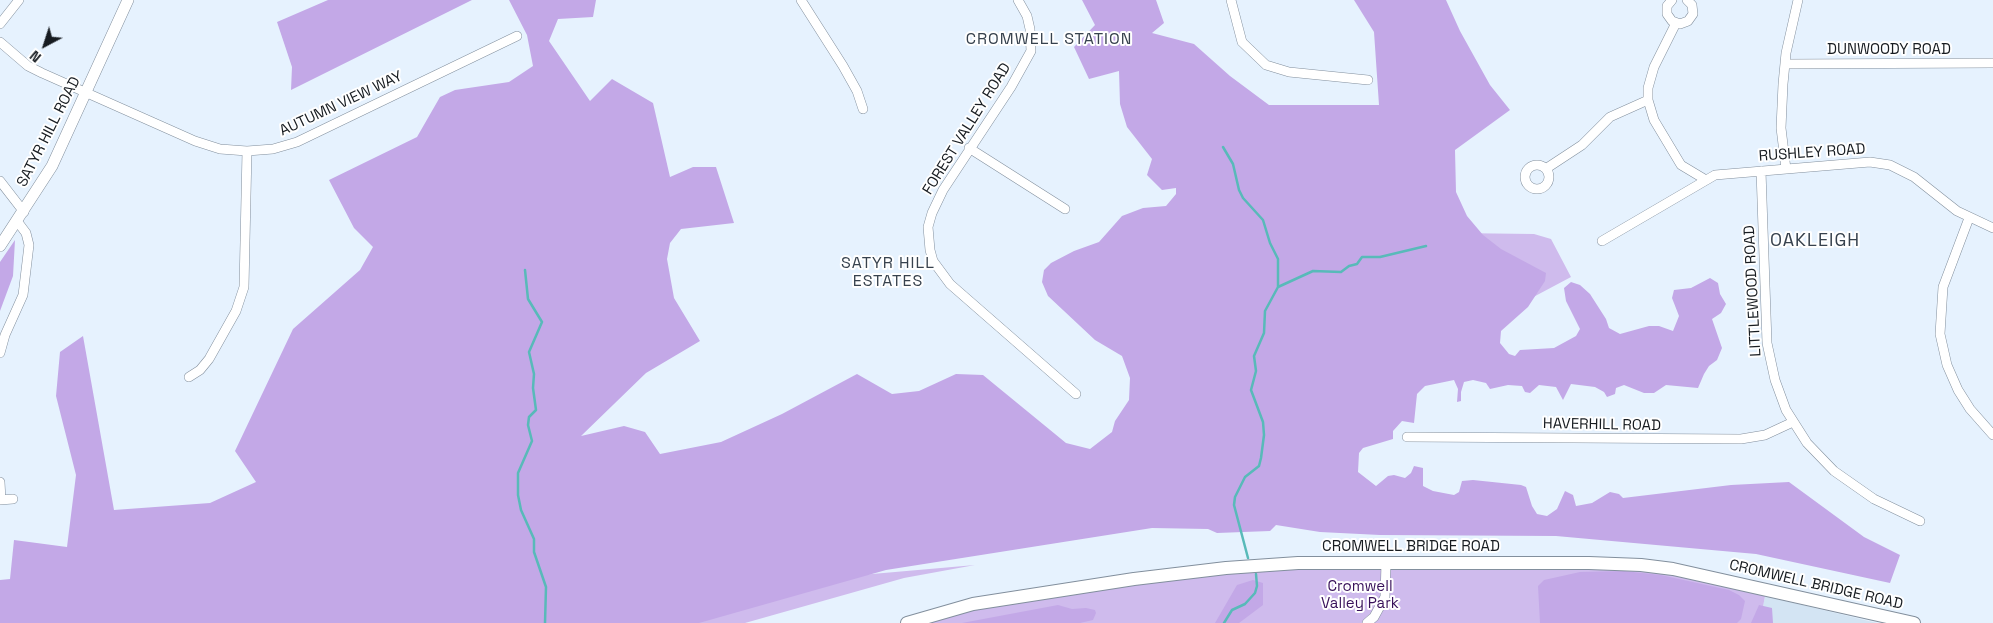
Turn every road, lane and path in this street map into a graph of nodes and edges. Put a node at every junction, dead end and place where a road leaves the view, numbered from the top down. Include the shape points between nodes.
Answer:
1 (19, 0) edge
2 (128, 0) edge
3 (801, 0) edge
4 (1018, 0) edge
5 (1231, 0) edge
6 (1672, 0) edge
7 (1687, 0) edge
8 (1798, 0) edge
9 (1676, 23) junction
10 (0, 24) edge
11 (517, 36) dead end
12 (0, 42) edge
13 (1993, 63) edge
14 (1785, 64) junction
15 (1368, 80) dead end
16 (87, 93) junction
17 (1648, 100) junction
18 (863, 109) dead end
19 (969, 148) junction
20 (248, 151) junction
21 (1546, 168) dead end
22 (1786, 169) junction
23 (1761, 171) junction
24 (0, 180) edge
25 (1706, 180) junction
26 (1065, 209) dead end
27 (21, 216) junction
28 (1969, 218) junction
29 (1993, 228) edge
30 (1602, 241) dead end
31 (0, 246) edge
32 (0, 353) edge
33 (189, 377) dead end
34 (1076, 394) dead end
35 (1793, 422) junction
36 (1993, 435) edge
37 (1406, 437) dead end
38 (0, 482) edge
39 (13, 499) dead end
40 (1, 500) edge
41 (1920, 521) dead end
42 (1386, 563) junction
43 (907, 623) edge
44 (1367, 623) edge
45 (1914, 623) edge

1 - 10 street
2 - 16 street, SATYR HILL ROAD
3 - 18 street via 857,90
4 - 19 street, FOREST VALLEY ROAD via 1027,16 1031,50 1011,87
5 - 15 street via 1242,42 1266,65 1289,72
6 - 9 street via 1667,6 1667,14
7 - 9 street via 1693,9 1691,18 1684,23
8 - 14 street
9 - 17 street via 1654,67
11 - 20 street, AUTUMN VIEW WAY via 297,142 273,149
12 - 16 street, AUTUMN VIEW WAY via 28,66
13 - 14 street, DUNWOODY ROAD
14 - 22 street via 1781,128
16 - 20 street, AUTUMN VIEW WAY via 195,141 220,149
16 - 27 street, SATYR HILL ROAD via 52,166
17 - 21 street via 1610,117 1582,145
17 - 25 street via 1654,120 1681,165
19 - 26 street
19 - 34 street, FOREST VALLEY ROAD via 932,213 928,227 933,261 950,284
20 - 33 street via 244,287 236,311 214,351 200,370
22 - 23 street, RUSHLEY ROAD
22 - 28 street, RUSHLEY ROAD via 1870,162 1890,165 1914,177
23 - 25 street, RUSHLEY ROAD via 1715,175
23 - 35 street, LITTLEWOOD ROAD via 1767,343 1775,380
24 - 27 street
25 - 30 street, RUSHLEY ROAD
27 - 31 street, SATYR HILL ROAD
27 - 32 street via 28,238 24,295
28 - 29 street, RUSHLEY ROAD
28 - 36 street via 1943,287 1940,334 1947,365 1958,390 1980,423
35 - 37 street, HAVERHILL ROAD via 1765,435 1741,440
35 - 41 street, LITTLEWOOD ROAD via 1819,457 1848,481 1874,499
38 - 40 street
39 - 40 street
42 - 43 main road, CROMWELL BRIDGE ROAD via 1278,564 1134,579 973,604
42 - 44 street via 1385,597
42 - 45 main road, CROMWELL BRIDGE ROAD via 1641,565 1673,569

